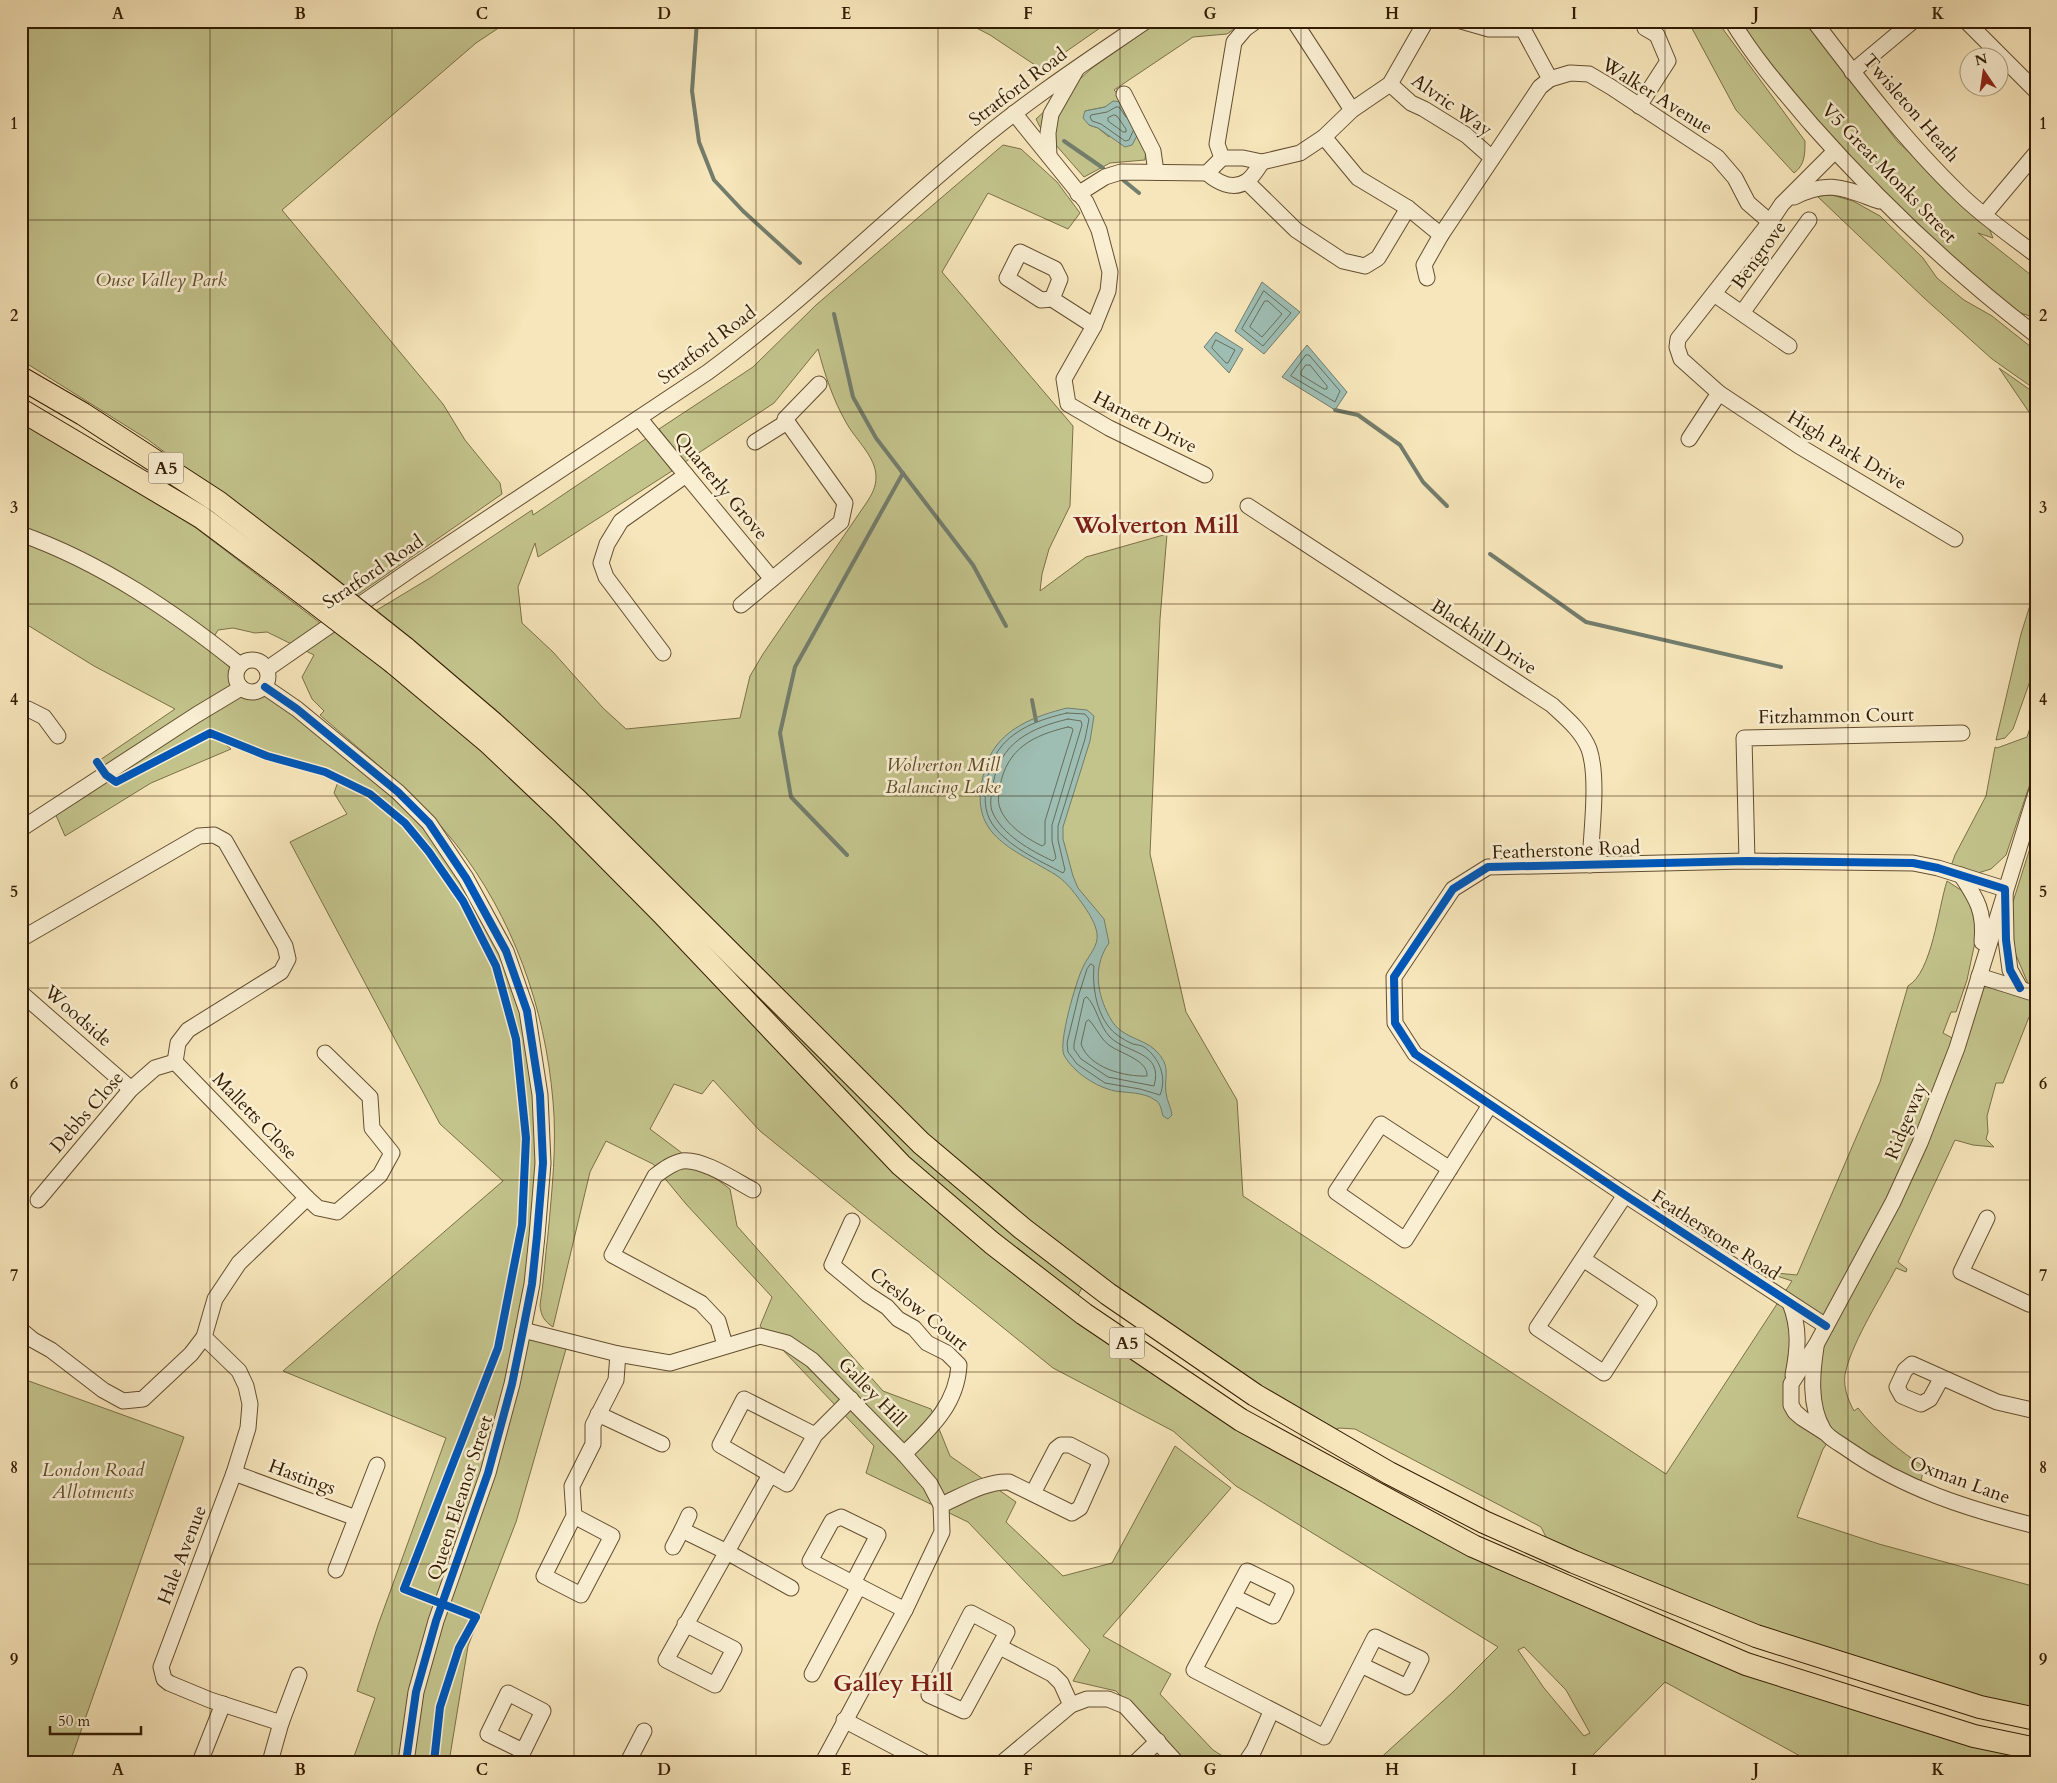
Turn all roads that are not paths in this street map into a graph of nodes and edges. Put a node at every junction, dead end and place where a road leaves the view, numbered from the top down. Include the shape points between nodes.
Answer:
1 (1146, 21) edge
2 (1256, 21) edge
3 (1294, 21) edge
4 (1426, 21) edge
5 (1460, 21) edge
6 (1732, 21) edge
7 (1814, 21) edge
8 (1913, 21) edge
9 (1966, 21) edge
10 (1526, 25) edge
11 (1645, 28) dead end
12 (1078, 67) junction
13 (1852, 72) junction
14 (1550, 79) junction
15 (1390, 84) junction
16 (2036, 91) edge
17 (1124, 94) dead end
18 (1640, 106) junction
19 (1352, 110) junction
20 (1014, 113) junction
21 (1324, 137) junction
22 (1835, 151) junction
23 (2036, 153) edge
24 (1050, 156) junction
25 (1222, 158) junction
26 (1492, 158) junction
27 (1262, 162) junction
28 (1156, 172) junction
29 (1207, 173) junction
30 (1247, 182) junction
31 (1078, 194) junction
32 (1883, 202) junction
33 (1782, 204) junction
34 (1408, 208) junction
35 (1984, 215) junction
36 (1809, 220) dead end
37 (1770, 222) junction
38 (1441, 235) junction
39 (2036, 255) edge
40 (1427, 278) dead end
41 (1714, 294) junction
42 (1052, 299) dead end
43 (1742, 313) junction
44 (1094, 326) junction
45 (2036, 335) edge
46 (1789, 346) dead end
47 (21, 378) edge
48 (820, 384) dead end
49 (1719, 393) junction
50 (21, 410) edge
51 (639, 418) junction
52 (787, 422) junction
53 (1689, 439) dead end
54 (755, 442) dead end
55 (686, 475) junction
56 (1205, 475) dead end
57 (1248, 506) dead end
58 (21, 534) edge
59 (1955, 539) dead end
60 (296, 575) junction
61 (772, 579) junction
62 (742, 605) dead end
63 (663, 653) dead end
64 (400, 656) junction
65 (240, 665) junction
66 (267, 669) junction
67 (265, 687) junction
68 (241, 688) junction
69 (23, 710) edge
70 (1962, 733) dead end
71 (58, 736) dead end
72 (2036, 793) edge
73 (21, 829) edge
74 (1747, 861) junction
75 (1590, 865) junction
76 (1961, 875) junction
77 (2004, 889) junction
78 (21, 939) edge
79 (1979, 976) junction
80 (2020, 988) junction
81 (21, 993) edge
82 (2036, 994) edge
83 (325, 1053) dead end
84 (175, 1062) junction
85 (131, 1089) junction
86 (1490, 1105) junction
87 (1450, 1169) junction
88 (754, 1190) dead end
89 (1625, 1195) junction
90 (307, 1198) junction
91 (38, 1200) dead end
92 (1986, 1218) dead end
93 (852, 1221) dead end
94 (1583, 1259) junction
95 (1790, 1303) junction
96 (2036, 1304) edge
97 (1826, 1326) junction
98 (21, 1330) edge
99 (523, 1330) junction
100 (204, 1337) junction
101 (1817, 1343) junction
102 (725, 1345) junction
103 (618, 1354) junction
104 (1941, 1378) dead end
105 (1791, 1384) junction
106 (851, 1399) junction
107 (2036, 1411) edge
108 (598, 1414) junction
109 (1824, 1432) junction
110 (815, 1435) junction
111 (662, 1444) dead end
112 (904, 1454) junction
113 (377, 1465) dead end
114 (234, 1473) junction
115 (770, 1475) junction
116 (1033, 1494) junction
117 (941, 1505) junction
118 (689, 1515) dead end
119 (574, 1516) junction
120 (356, 1518) junction
121 (2036, 1526) edge
122 (682, 1530) junction
123 (673, 1547) dead end
124 (727, 1552) junction
125 (336, 1570) dead end
126 (856, 1584) junction
127 (791, 1588) dead end
128 (1234, 1597) dead end
129 (905, 1610) junction
130 (685, 1624) junction
131 (1000, 1647) junction
132 (1361, 1664) dead end
133 (812, 1674) dead end
134 (299, 1675) dead end
135 (223, 1704) junction
136 (1071, 1705) junction
137 (1271, 1712) junction
138 (2036, 1719) edge
139 (844, 1720) junction
140 (281, 1723) junction
141 (644, 1731) dead end
142 (1158, 1741) junction
143 (2036, 1749) edge
144 (200, 1762) edge
145 (270, 1762) edge
146 (406, 1762) edge
147 (628, 1762) edge
148 (822, 1762) edge
149 (924, 1762) edge
150 (1003, 1762) edge
151 (1136, 1762) edge
152 (1176, 1762) edge
153 (1246, 1762) edge

1 - 12 street, Stratford Road
2 - 25 street via 1234,42 1217,144
3 - 19 street
4 - 15 street
5 - 10 street via 1489,29
6 - 22 street, V5 Great Monks Street via 1775,82
7 - 13 street, Twisleton Heath
8 - 13 street
9 - 16 street
10 - 14 street
11 - 18 street via 1657,35 1668,61
12 - 20 street, Stratford Road
12 - 24 street via 1051,114 1048,133
13 - 35 street, Twisleton Heath via 1958,192
14 - 18 street, Walker Avenue via 1570,73 1589,74
14 - 26 street via 1540,87
15 - 19 street
15 - 26 street, Alvric Way via 1411,103 1466,135
17 - 28 street via 1153,150
18 - 37 street, Walker Avenue via 1717,157 1735,178 1748,203
19 - 21 street
20 - 24 street, Harnett Drive
20 - 51 street, Stratford Road via 742,347
21 - 27 street via 1300,153
21 - 34 street via 1358,178
22 - 32 street, V5 Great Monks Street
22 - 33 street, High Park Drive
23 - 35 street
24 - 31 street, Harnett Drive
25 - 27 street
25 - 29 street
26 - 38 street
27 - 30 street
28 - 29 street
28 - 31 street via 1121,172 1105,176
29 - 30 street via 1219,183 1234,186
30 - 34 street via 1296,230 1343,261 1364,266 1378,258
31 - 44 street, Harnett Drive via 1086,202 1099,230 1110,272 1108,291
32 - 33 street, High Park Drive via 1836,186 1810,189
32 - 45 street, V5 Great Monks Street via 1962,275
33 - 37 street, High Park Drive
34 - 38 street
35 - 39 street, Twisleton Heath
36 - 43 street, Bengrove
37 - 41 street, High Park Drive
38 - 40 street via 1424,265
41 - 43 street, Bengrove
41 - 49 street, High Park Drive via 1678,339 1678,348 1681,360
42 - 44 street
43 - 46 street, Bengrove
44 - 56 street, Harnett Drive via 1064,379 1068,404
47 - 60 highway, A5 via 83,414 218,502
48 - 52 street via 785,419
49 - 53 street
49 - 59 street, High Park Drive via 1799,446
50 - 60 highway, A5
51 - 55 street, Quarterly Grove
51 - 66 street, Stratford Road
52 - 54 street
52 - 61 street via 845,503 841,522
55 - 61 street, Quarterly Grove
55 - 63 street via 621,521 607,544 602,563 606,577
57 - 75 street, Blackhill Drive via 1544,700 1569,721 1588,748 1594,770
58 - 65 street via 79,558 140,592
60 - 64 highway, A5, bridge
61 - 62 street
64 - 138 highway, A5 via 493,723 576,799 921,1143 1023,1229 1108,1294 1255,1395 1390,1473 1484,1522 1574,1562 1756,1636 1980,1707
64 - 143 highway, A5 via 662,913 901,1165 992,1243 1084,1314 1241,1420 1473,1546 1746,1664 1974,1736
65 - 66 street via 255,660
65 - 68 street via 236,677
66 - 67 street via 269,675
67 - 68 street via 255,692
67 - 99 street, Queen Eleanor Street via 362,761 429,823 466,878 506,951 527,1011 540,1095 543,1163 532,1284
68 - 73 street
69 - 71 street via 44,717
70 - 74 street, Fitzhammon Court via 1744,738
72 - 77 street, Ridgeway
74 - 75 street, Featherstone Road
74 - 76 street, Featherstone Road via 1913,863
75 - 86 street, Featherstone Road via 1488,867 1453,889 1394,977 1395,1023 1415,1054
76 - 77 street, Featherstone Road
76 - 79 street via 1976,897 1984,924
77 - 79 street, Ridgeway
77 - 80 street via 2010,970
78 - 84 street via 199,836 214,836 225,841 285,946 288,959 281,972 188,1030 178,1043
79 - 80 street
79 - 97 street, Ridgeway via 1957,1048 1920,1143 1894,1202
80 - 82 street
81 - 85 street, Woodside
83 - 90 street, Malletts Close via 370,1097 372,1128 392,1153 380,1175 337,1212 318,1208
84 - 85 street, Debbs Close via 155,1068
84 - 90 street, Malletts Close
85 - 91 street, Debbs Close
86 - 87 street
86 - 89 street, Featherstone Road
87 - 87 street via 1405,1240 1336,1192 1382,1124
88 - 102 street via 698,1162 682,1161 665,1168 655,1176 612,1255 701,1303 718,1321
89 - 94 street
89 - 95 street, Featherstone Road
90 - 100 street via 239,1263 215,1299
92 - 96 street via 1961,1272 2029,1304
93 - 112 street, Creslow Court via 832,1264 867,1294 887,1306 898,1319 914,1328 927,1344 947,1353 960,1365 959,1382 943,1413
94 - 94 street via 1537,1328 1604,1373 1649,1303
95 - 97 street, Featherstone Road
95 - 105 street, Featherstone Road via 1798,1336
97 - 101 street, Ridgeway
98 - 100 street via 123,1401 143,1399 191,1354
99 - 103 street, Galley Hill
99 - 146 street, Queen Eleanor Street via 488,1473 436,1620 416,1692
100 - 114 street, Hale Avenue via 239,1372 250,1404 248,1428
101 - 105 street, Ridgeway
101 - 109 street via 1814,1398
102 - 103 street, Galley Hill via 670,1363
102 - 106 street, Galley Hill via 760,1336 787,1343 812,1360
103 - 108 street via 616,1380
104 - 107 street via 1997,1402
105 - 109 street via 1791,1405 1795,1412
106 - 110 street
106 - 112 street, Galley Hill
108 - 111 street
108 - 119 street via 592,1425 593,1444 572,1486
109 - 121 street, Oxman Lane via 1864,1461 1919,1490 1978,1511
110 - 115 street via 786,1484
110 - 115 street via 744,1399 720,1445
112 - 117 street, Galley Hill via 930,1484
113 - 120 street
114 - 120 street, Hastings
114 - 135 street, Hale Avenue via 161,1667 168,1683
115 - 124 street
116 - 116 street via 1072,1513 1080,1508 1101,1461 1070,1445 1061,1445
116 - 117 street via 1009,1482 1001,1482
117 - 129 street, Galley Hill via 942,1532
118 - 122 street
119 - 119 street via 544,1576 581,1595 612,1536
120 - 125 street
122 - 123 street
122 - 124 street
124 - 127 street
124 - 130 street
126 - 126 street via 810,1561 832,1521 840,1517 878,1535
126 - 129 street
126 - 133 street
128 - 137 street via 1194,1670
129 - 139 street, Galley Hill
130 - 130 street via 734,1649 715,1685 666,1660
131 - 131 street via 1007,1632 971,1613 929,1694 964,1711
131 - 136 street via 1052,1674 1061,1683
132 - 137 street via 1324,1738
134 - 140 street
135 - 140 street, Hale Avenue
135 - 144 street
136 - 142 street via 1088,1699 1108,1699 1125,1706
136 - 150 street
137 - 153 street
139 - 148 street, Galley Hill
139 - 149 street
140 - 145 street
141 - 147 street
142 - 151 street
142 - 152 street

